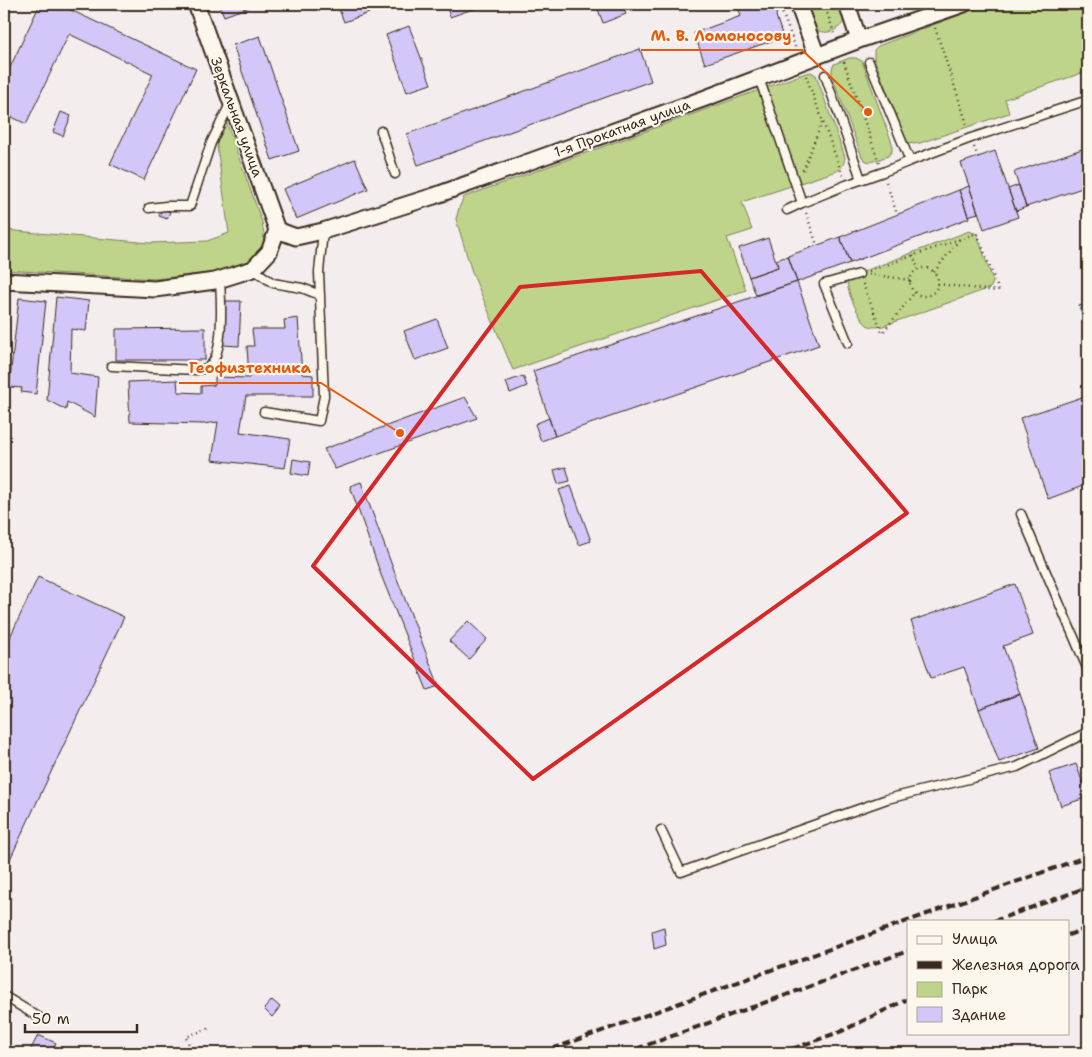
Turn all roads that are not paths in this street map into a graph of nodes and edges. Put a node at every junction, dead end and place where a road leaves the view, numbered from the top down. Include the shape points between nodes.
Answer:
1 (196, 4) edge
2 (798, 4) edge
3 (847, 4) edge
4 (964, 4) edge
5 (859, 40) junction
6 (818, 56) junction
7 (869, 62) dead end
8 (825, 75) dead end
9 (759, 78) junction
10 (1088, 100) edge
11 (231, 102) junction
12 (381, 131) dead end
13 (910, 161) junction
14 (395, 174) dead end
15 (861, 179) junction
16 (802, 203) junction
17 (149, 208) dead end
18 (787, 210) dead end
19 (277, 230) junction
20 (323, 231) junction
21 (253, 269) junction
22 (859, 274) road end
23 (220, 280) junction
24 (4, 282) edge
25 (320, 295) junction
26 (848, 344) dead end
27 (112, 366) dead end
28 (264, 412) dead end
29 (1020, 514) dead end
30 (1088, 670) edge
31 (1088, 732) edge
32 (661, 830) dead end
33 (4, 996) edge
34 (40, 1018) dead end

1 - 11 street, Зеркальная улица
2 - 6 street
3 - 5 street
4 - 5 street, 1-я Прокатная улица
5 - 6 street, 1-я Прокатная улица
6 - 9 street, 1-я Прокатная улица
7 - 13 lane
8 - 15 lane
9 - 16 lane
9 - 20 street, 1-я Прокатная улица via 434,196
10 - 13 lane
11 - 17 lane via 211,143 190,206
11 - 19 street, Зеркальная улица
12 - 14 lane
13 - 15 lane
15 - 16 lane
16 - 18 lane
19 - 20 street, 1-я Прокатная улица via 296,237
19 - 21 street via 269,252
20 - 25 lane
21 - 23 street
21 - 25 lane via 273,283
22 - 26 lane via 824,284
23 - 24 street via 155,289
23 - 27 lane via 219,347 208,368
25 - 28 lane via 324,396 318,421
29 - 30 lane
31 - 32 lane via 1017,767 887,799 681,872
33 - 34 lane

